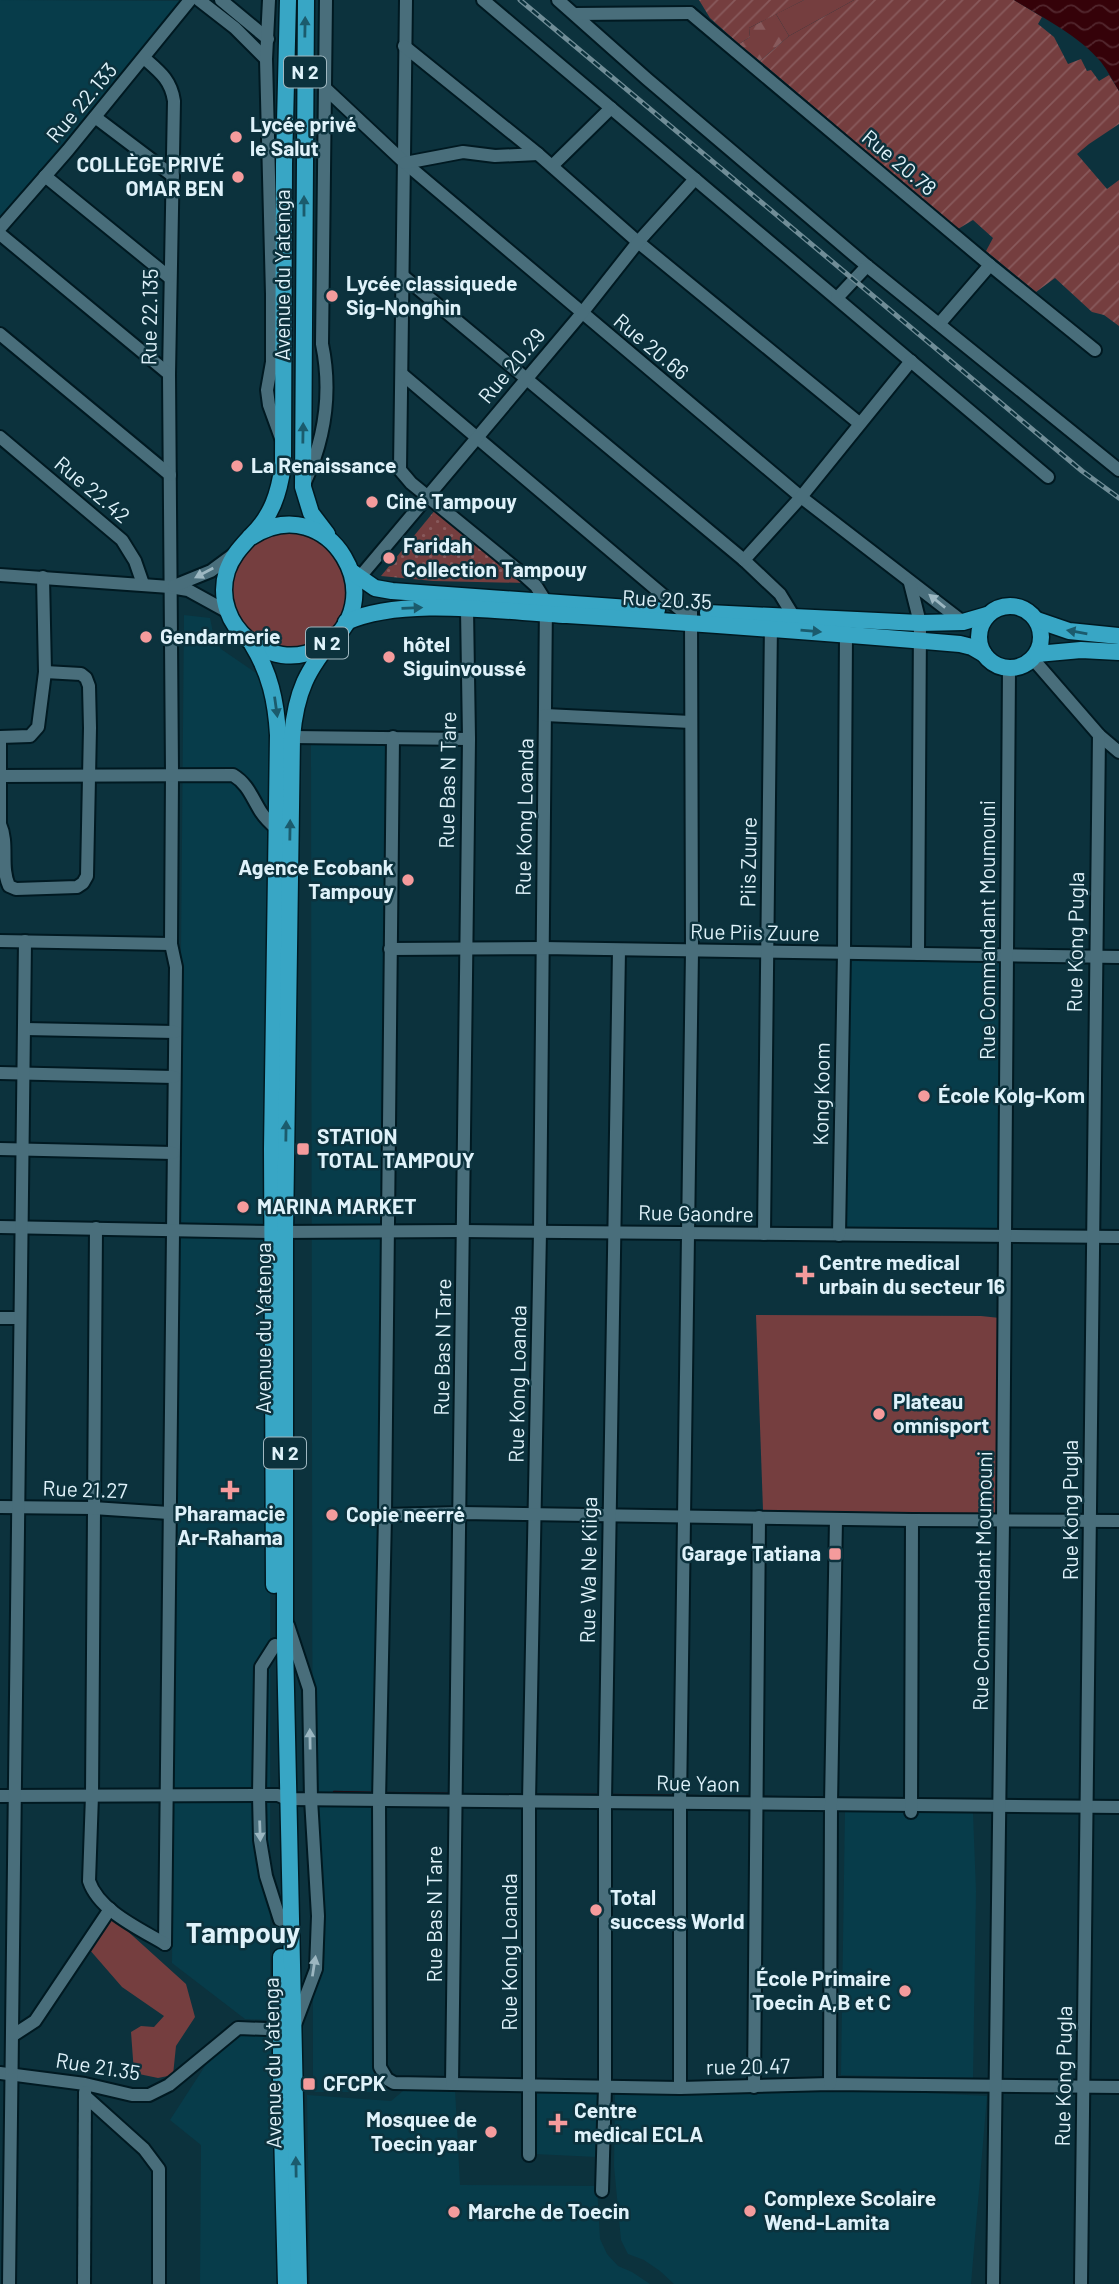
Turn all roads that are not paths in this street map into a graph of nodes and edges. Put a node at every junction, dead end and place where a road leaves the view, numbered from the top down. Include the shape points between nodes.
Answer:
1 (190, 0) edge
2 (199, 0) edge
3 (221, 0) edge
4 (269, 0) edge
5 (288, 0) edge
6 (306, 0) edge
7 (326, 0) edge
8 (406, 0) edge
9 (483, 0) edge
10 (558, 0) edge
11 (692, 6) edge
12 (575, 14) junction
13 (268, 39) junction
14 (404, 46) junction
15 (144, 58) junction
16 (266, 59) junction
17 (326, 89) junction
18 (611, 107) junction
19 (95, 117) junction
20 (537, 154) junction
21 (405, 163) junction
22 (552, 166) junction
23 (45, 176) junction
24 (173, 176) junction
25 (695, 180) junction
26 (0, 228) edge
27 (0, 234) edge
28 (638, 242) junction
29 (990, 265) junction
30 (867, 266) junction
31 (403, 276) junction
32 (169, 277) junction
33 (837, 298) junction
34 (582, 313) junction
35 (940, 323) junction
36 (0, 334) edge
37 (1095, 350) dead end
38 (911, 361) junction
39 (169, 374) junction
40 (403, 375) junction
41 (527, 378) junction
42 (327, 386) junction
43 (304, 392) junction
44 (859, 423) junction
45 (0, 437) edge
46 (476, 438) junction
47 (285, 450) junction
48 (1119, 470) edge
49 (170, 475) junction
50 (1048, 477) dead end
51 (303, 487) junction
52 (427, 496) junction
53 (801, 497) junction
54 (251, 537) junction
55 (333, 541) junction
56 (236, 553) junction
57 (744, 561) junction
58 (0, 575) edge
59 (355, 575) junction
60 (43, 577) junction
61 (909, 583) junction
62 (143, 584) junction
63 (170, 587) junction
64 (546, 608) junction
65 (467, 610) junction
66 (228, 612) junction
67 (987, 615) junction
68 (687, 617) junction
69 (794, 617) junction
70 (1037, 620) junction
71 (771, 622) junction
72 (963, 622) junction
73 (920, 623) junction
74 (341, 628) junction
75 (846, 634) junction
76 (1119, 636) edge
77 (920, 640) junction
78 (252, 644) junction
79 (1119, 652) edge
80 (984, 654) junction
81 (1035, 657) junction
82 (1009, 669) junction
83 (45, 672) junction
84 (545, 715) junction
85 (691, 722) junction
86 (1099, 735) junction
87 (0, 737) edge
88 (292, 737) junction
89 (393, 737) junction
90 (469, 739) junction
91 (1119, 752) edge
92 (172, 773) junction
93 (88, 775) junction
94 (1, 776) edge
95 (0, 824) edge
96 (276, 829) junction
97 (283, 882) junction
98 (0, 941) edge
99 (25, 941) junction
100 (171, 944) junction
101 (465, 948) junction
102 (542, 948) junction
103 (390, 949) junction
104 (619, 950) junction
105 (692, 951) junction
106 (767, 953) junction
107 (844, 953) junction
108 (918, 954) junction
109 (1007, 955) junction
110 (1095, 957) junction
111 (1119, 957) edge
112 (25, 1029) junction
113 (175, 1032) junction
114 (0, 1073) edge
115 (23, 1074) junction
116 (174, 1077) junction
117 (0, 1149) edge
118 (22, 1150) junction
119 (173, 1153) junction
120 (0, 1227) edge
121 (96, 1228) junction
122 (22, 1229) junction
123 (173, 1229) junction
124 (463, 1231) junction
125 (279, 1232) junction
126 (386, 1232) junction
127 (540, 1232) junction
128 (616, 1233) junction
129 (688, 1233) junction
130 (764, 1234) junction
131 (839, 1235) junction
132 (1005, 1235) junction
133 (1092, 1236) junction
134 (1119, 1237) edge
135 (0, 1318) edge
136 (20, 1318) junction
137 (0, 1507) edge
138 (18, 1507) junction
139 (93, 1508) junction
140 (169, 1513) junction
141 (460, 1513) junction
142 (535, 1514) junction
143 (385, 1515) junction
144 (610, 1515) junction
145 (685, 1516) junction
146 (759, 1517) junction
147 (836, 1519) junction
148 (912, 1520) junction
149 (1003, 1521) junction
150 (1090, 1521) junction
151 (1119, 1521) edge
152 (285, 1619) junction
153 (275, 1645) junction
154 (92, 1795) junction
155 (259, 1795) junction
156 (0, 1796) edge
157 (15, 1797) junction
158 (166, 1797) junction
159 (282, 1797) junction
160 (311, 1799) junction
161 (379, 1800) junction
162 (455, 1800) junction
163 (528, 1801) junction
164 (604, 1801) junction
165 (680, 1803) junction
166 (757, 1804) junction
167 (831, 1804) junction
168 (999, 1805) junction
169 (1088, 1807) junction
170 (1119, 1807) edge
171 (910, 1808) junction
172 (110, 1909) junction
173 (280, 1920) junction
174 (288, 2030) junction
175 (12, 2036) junction
176 (6, 2073) edge
177 (452, 2084) junction
178 (830, 2084) junction
179 (530, 2085) junction
180 (996, 2085) junction
181 (606, 2086) junction
182 (754, 2087) junction
183 (1083, 2087) junction
184 (1119, 2087) edge
185 (680, 2088) junction
186 (85, 2090) junction
187 (529, 2155) dead end
188 (602, 2191) dead end
189 (9, 2284) edge
190 (84, 2284) edge
191 (159, 2284) edge
192 (286, 2284) edge
193 (299, 2284) edge
194 (993, 2284) edge
195 (1081, 2284) edge

1 - 15 street, Rue 22.133
2 - 16 street
3 - 13 street
4 - 13 street
5 - 47 main road, Avenue du Yatenga / N 2
43 -> 6 main road, Avenue du Yatenga / N 2
7 - 17 street
8 - 14 street
9 - 18 street
10 - 12 street
11 - 12 street
11 - 29 street, Rue 20.78
12 - 30 street
13 - 16 street
14 - 20 street
14 - 21 street
15 - 19 street, Rue 22.133
15 - 24 street, Rue 22.135 via 172,88
16 - 47 street via 272,294 272,362 267,390
17 - 21 street, Rue 20.66
17 - 42 street via 321,344
18 - 22 street
18 - 25 street
19 - 23 street, Rue 22.133
19 - 24 street
20 - 21 street via 463,152
20 - 22 street
21 - 31 street
21 - 34 street, Rue 20.66
22 - 28 street
23 - 26 street, Rue 22.133
23 - 32 street
24 - 32 street, Rue 22.135
25 - 28 street, Rue 20.29
25 - 33 street
27 - 39 street
28 - 34 street, Rue 20.29
28 - 44 street
29 - 35 street
29 - 37 street, Rue 20.78
30 - 33 street
30 - 35 street
31 - 40 street
31 - 41 street
32 - 39 street, Rue 22.135
33 - 38 street
34 - 41 street, Rue 20.29
34 - 53 street, Rue 20.66
35 - 48 street
36 - 49 street
38 - 44 street
38 - 50 street
39 - 49 street, Rue 22.135
40 - 46 street
40 - 52 street via 400,470
41 - 46 street, Rue 20.29
41 - 57 street
42 - 43 street via 317,393
42 - 51 street via 316,459
51 -> 43 main road, Avenue du Yatenga / N 2
44 - 53 street
45 - 62 street, Rue 22.42 via 122,540
46 - 52 street, Rue 20.29
46 - 68 street
47 - 54 main road, Avenue du Yatenga / N 2 via 274,504
49 - 63 street, Rue 22.135
51 - 55 main road, Avenue du Yatenga / N 2 via 311,513
52 - 59 street, Rue 20.29
52 - 64 street via 536,586
53 - 57 street
53 - 61 street, Rue 20.66
54 - 55 main road, N 2 via 271,527 293,524
54 - 56 main road, N 2
55 - 59 main road, N 2
56 -> 63 street via 211,571
56 - 66 main road, N 2 via 225,578
57 - 69 street via 780,594
58 - 60 street
59 - 64 main road, Rue 20.35 via 375,588 392,591
59 - 74 main road, N 2 via 354,601
60 - 62 street
60 - 83 street
72 -> 61 street, Rue 20.66
61 - 73 street
62 - 63 street
63 - 66 street via 188,590
63 - 92 street, Rue 22.135
64 - 65 main road, Rue 20.35
64 - 68 main road, Rue 20.35
64 - 84 street, Rue Kong Loanda
74 -> 65 main road, Rue 20.35 via 368,613 392,609
65 - 90 street, Rue Bas N Tare
66 - 78 main road, N 2
67 - 70 main road via 1014,606
67 - 72 main road, Rue 20.35
67 - 80 main road via 979,633
68 - 71 main road, Rue 20.35
68 - 85 street
69 - 71 main road, Rue 20.35
69 - 73 main road, Rue 20.35
76 -> 70 main road via 1069,631
70 - 81 main road via 1042,637
71 -> 75 main road, Rue 20.35
71 - 106 street, Piis Zuure
72 - 73 main road, Rue 20.35
73 - 77 street
74 - 78 main road, N 2 via 324,646 300,655 275,654
74 - 88 main road, Avenue du Yatenga / N 2 via 306,677
75 - 77 main road, Rue 20.35
75 - 107 street, Kong Koom
77 - 80 main road, Rue 20.35 via 960,644
77 - 108 street
78 -> 96 main road, Avenue du Yatenga / N 2 via 269,676 276,707
79 - 81 main road via 1081,650
80 - 82 main road via 995,665
81 - 82 main road via 1022,667
81 - 86 street
82 - 109 street, Rue Commandant Moumouni
83 - 87 street via 38,727 30,736
83 - 93 street via 86,678
84 - 85 street
84 - 102 street, Rue Kong Loanda
85 - 105 street
86 - 91 street
86 - 110 street, Rue Kong Pugla
87 - 94 street
88 - 89 street
97 -> 88 main road, Avenue du Yatenga / N 2
89 - 90 street
89 - 103 street
90 - 101 street, Rue Bas N Tare
92 - 93 street
92 - 96 street via 241,779
92 - 100 street, Rue 22.135
93 - 94 street
93 - 95 street via 87,876 77,887 9,886
94 - 95 street
96 - 97 main road, Avenue du Yatenga / N 2
97 - 125 main road, Avenue du Yatenga / N 2 via 272,1149
98 - 99 street
99 - 100 street
99 - 112 street
100 - 113 street, Rue 22.135 via 176,967
101 - 102 street, Rue Piis Zuure
101 - 103 street, Rue Piis Zuure
101 - 124 street, Rue Bas N Tare
102 - 104 street, Rue Piis Zuure
102 - 127 street, Rue Kong Loanda
103 - 126 street
104 - 105 street, Rue Piis Zuure
104 - 128 street, Rue Wa Ne Kiiga
105 - 106 street, Rue Piis Zuure
105 - 129 street
106 - 107 street, Rue Piis Zuure
106 - 130 street, Piis Zuure
107 - 108 street, Rue Piis Zuure
107 - 131 street, Kong Koom
108 - 109 street, Rue Piis Zuure
109 - 110 street, Rue Piis Zuure
109 - 132 street, Rue Commandant Moumouni
110 - 111 street, Rue Piis Zuure
110 - 133 street, Rue Kong Pugla
112 - 113 street
112 - 115 street
113 - 116 street, Rue 22.135
114 - 115 street
115 - 116 street
115 - 118 street
116 - 119 street, Rue 22.135
117 - 118 street
118 - 119 street
118 - 122 street
119 - 123 street, Rue 22.135
120 - 122 street, Rue Gaondre
121 - 122 street, Rue Gaondre
121 - 123 street, Rue Gaondre
121 - 139 street
122 - 136 street
123 - 125 street, Rue Gaondre
123 - 140 street, Rue 22.135
124 - 126 street, Rue Gaondre
124 - 127 street, Rue Gaondre
124 - 141 street, Rue Bas N Tare
125 - 126 street, Rue Gaondre
125 - 152 main road, Avenue du Yatenga / N 2
125 - 153 main road, Avenue du Yatenga / N 2
126 - 143 street
127 - 128 street, Rue Gaondre
127 - 142 street, Rue Kong Loanda
128 - 129 street, Rue Gaondre
128 - 144 street, Rue Wa Ne Kiiga
129 - 130 street, Rue Gaondre
129 - 145 street
130 - 131 street, Rue Gaondre
131 - 132 street, Rue Gaondre
132 - 133 street, Rue Gaondre
132 - 149 street, Rue Commandant Moumouni
133 - 134 street, Rue Gaondre
133 - 150 street, Rue Kong Pugla
135 - 136 street
136 - 138 street
137 - 138 street, Rue 21.27
138 - 139 street, Rue 21.27
138 - 157 street
139 - 140 street, Rue 21.27
139 - 154 street
140 - 158 street, Rue 22.135
141 - 142 street
141 - 143 street
141 - 162 street, Rue Bas N Tare
142 - 144 street
142 - 163 street, Rue Kong Loanda
143 - 161 street
144 - 145 street
144 - 164 street, Rue Wa Ne Kiiga
145 - 146 street
145 - 165 street
146 - 147 street
146 - 166 street
147 - 148 street
147 - 167 street
148 - 149 street
148 - 171 street
149 - 150 street
149 - 168 street, Rue Commandant Moumouni
150 - 151 street
150 - 169 street, Rue Kong Pugla
152 - 159 main road, Avenue du Yatenga / N 2
160 -> 152 street via 309,1689
153 - 155 street via 261,1667
153 - 159 main road, Avenue du Yatenga / N 2
154 - 157 street, Rue Yaon
154 - 158 street, Rue Yaon
154 - 172 street via 89,1881
155 - 158 street, Rue Yaon
155 - 159 street, Rue Yaon
155 -> 173 street via 266,1876
156 - 157 street, Rue Yaon
157 - 175 street
158 - 172 street, Rue 22.135 via 164,1944
159 - 160 street, Rue Yaon
159 - 173 main road, Avenue du Yatenga / N 2
159 - 174 main road, Avenue du Yatenga / N 2
160 - 161 street, Rue Yaon
174 -> 160 street via 316,1969 318,1916
161 - 162 street, Rue Yaon
161 - 177 street, rue 20.47 via 382,2074 394,2083
162 - 163 street, Rue Yaon
162 - 177 street, Rue Bas N Tare
163 - 164 street, Rue Yaon
163 - 179 street, Rue Kong Loanda
164 - 165 street, Rue Yaon
164 - 181 street, Rue Wa Ne Kiiga
165 - 166 street, Rue Yaon
165 - 185 street
166 - 167 street, Rue Yaon
166 - 182 street
167 - 171 street, Rue Yaon
167 - 178 street
168 - 169 street, Rue Yaon
168 - 171 street, Rue Yaon
168 - 180 street, Rue Commandant Moumouni
169 - 170 street, Rue Yaon
169 - 183 street, Rue Kong Pugla
172 - 175 street via 35,2021
173 - 174 main road, Avenue du Yatenga / N 2
174 - 186 street, Rue 21.35 via 238,2028 169,2085 149,2095
174 - 192 main road, Avenue du Yatenga / N 2 via 281,2092
193 -> 174 main road, Avenue du Yatenga / N 2
175 - 176 street
176 - 186 street, Rue 21.35
176 - 189 street
177 - 179 street, rue 20.47
178 - 180 street, rue 20.47
178 - 182 street, rue 20.47
179 - 181 street, rue 20.47
179 - 187 street, Rue Kong Loanda
180 - 183 street, rue 20.47
180 - 194 street, Rue Commandant Moumouni
181 - 185 street, rue 20.47
181 - 188 street, Rue Wa Ne Kiiga
182 - 185 street, rue 20.47
183 - 184 street, rue 20.47
183 - 195 street, Rue Kong Pugla
186 - 190 street
186 - 191 street via 159,2169

